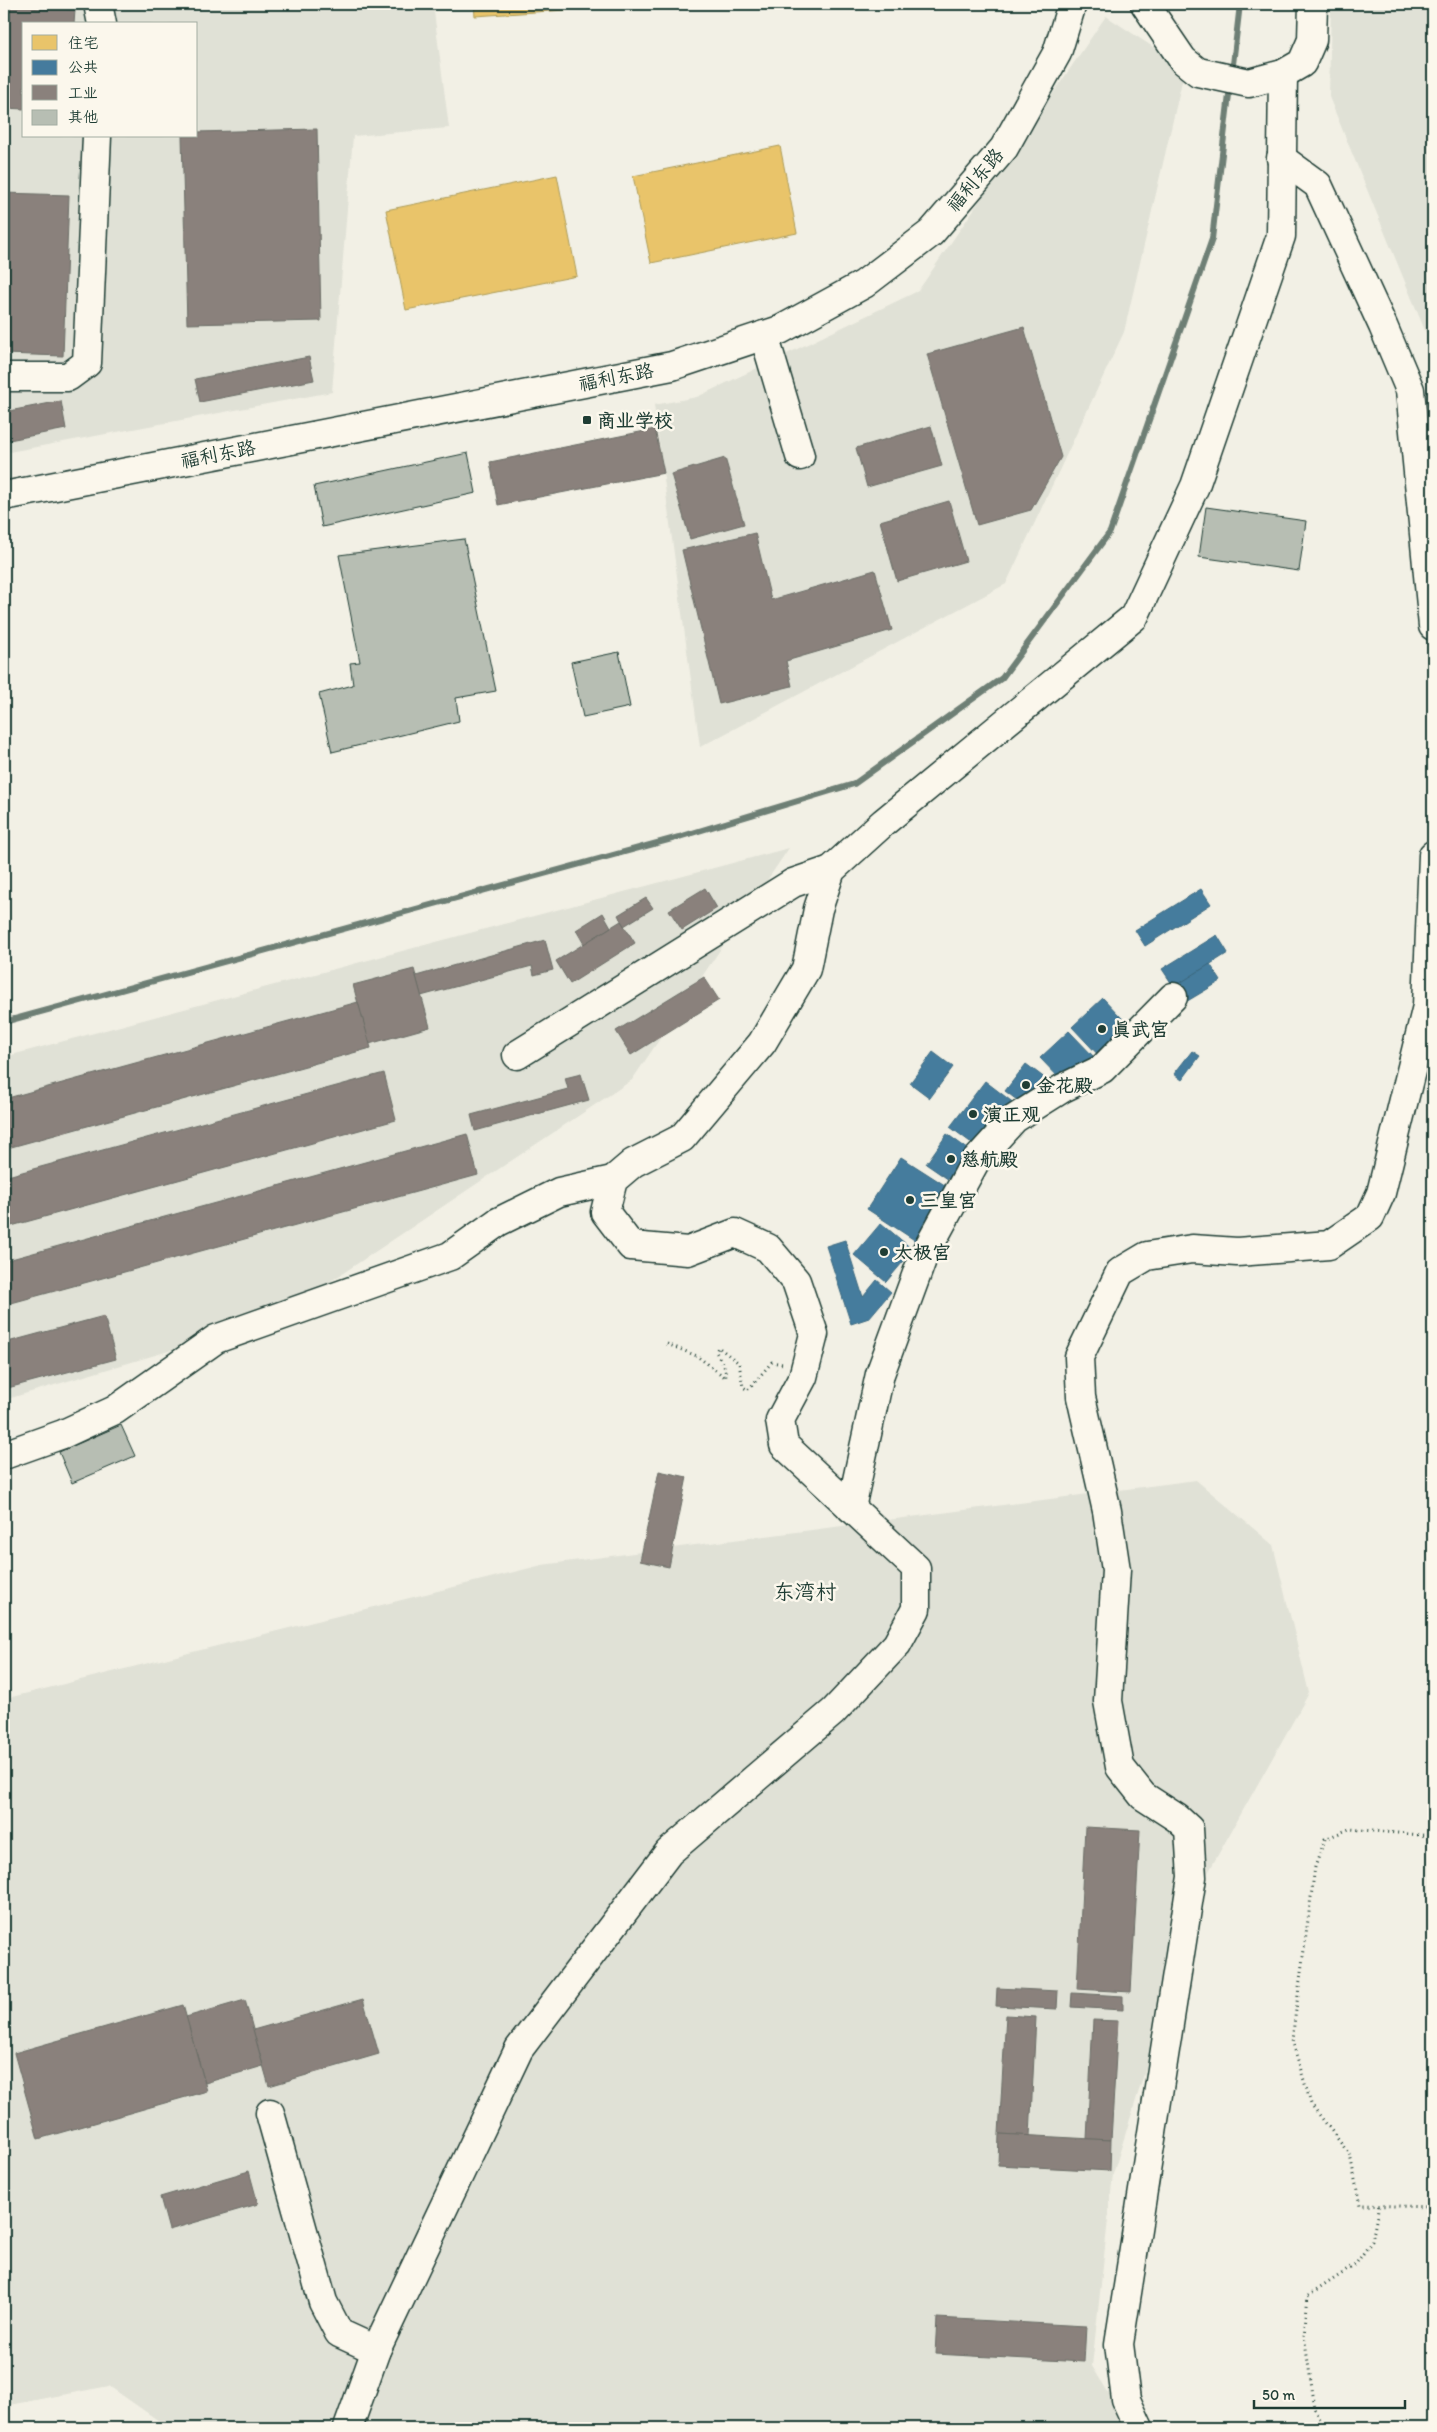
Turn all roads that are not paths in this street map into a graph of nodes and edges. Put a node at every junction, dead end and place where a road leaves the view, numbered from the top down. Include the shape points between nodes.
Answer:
1 (98, 4) edge
2 (1072, 4) edge
3 (1145, 4) edge
4 (1313, 4) edge
5 (102, 22) edge
6 (1282, 74) junction
7 (97, 138) edge
8 (1281, 158) junction
9 (764, 335) junction
10 (4, 377) edge
11 (800, 456) dead end
12 (4, 496) edge
13 (1433, 626) edge
14 (1433, 855) edge
15 (831, 870) junction
16 (1173, 997) dead end
17 (517, 1055) dead end
18 (613, 1180) junction
19 (6, 1453) edge
20 (851, 1508) junction
21 (270, 2113) dead end
22 (376, 2350) junction
23 (348, 2428) edge
24 (1139, 2428) edge

1 - 5 main road
2 - 9 main road, 福利东路 via 1057,54 1004,148 931,233 864,284 780,330
3 - 6 main road via 1183,60 1198,72 1249,83
4 - 6 main road via 1312,40 1302,63
6 - 8 main road
7 - 10 main road via 87,363 68,377
8 - 13 main road via 1318,185 1410,390
8 - 15 main road via 1280,236 1196,486 1134,617 884,822
9 - 11 main road
9 - 12 main road, 福利东路 via 672,366
14 - 24 main road via 1427,1006 1381,1193 1370,1217 1329,1245 1237,1252 1192,1249 1148,1256 1120,1272 1079,1357 1082,1397 1107,1511 1116,1570 1108,1701 1120,1768 1143,1796 1189,1829 1192,1877 1119,2344 1126,2400
15 - 17 main road via 793,883
15 - 18 main road via 818,909 806,970 762,1043 682,1138 632,1163
16 - 20 main road via 1102,1069 1063,1088 1014,1119 975,1162 923,1257 880,1374
18 - 19 main road via 559,1192 498,1222 450,1256 216,1339 115,1410 63,1434
18 - 20 main road via 605,1212 630,1246 688,1251 734,1234 768,1248 796,1281 814,1334 804,1377 780,1420 784,1445
20 - 22 main road via 916,1568 916,1609 897,1644 833,1712 669,1852 519,2049
21 - 22 main road via 323,2302 339,2333
22 - 23 main road

